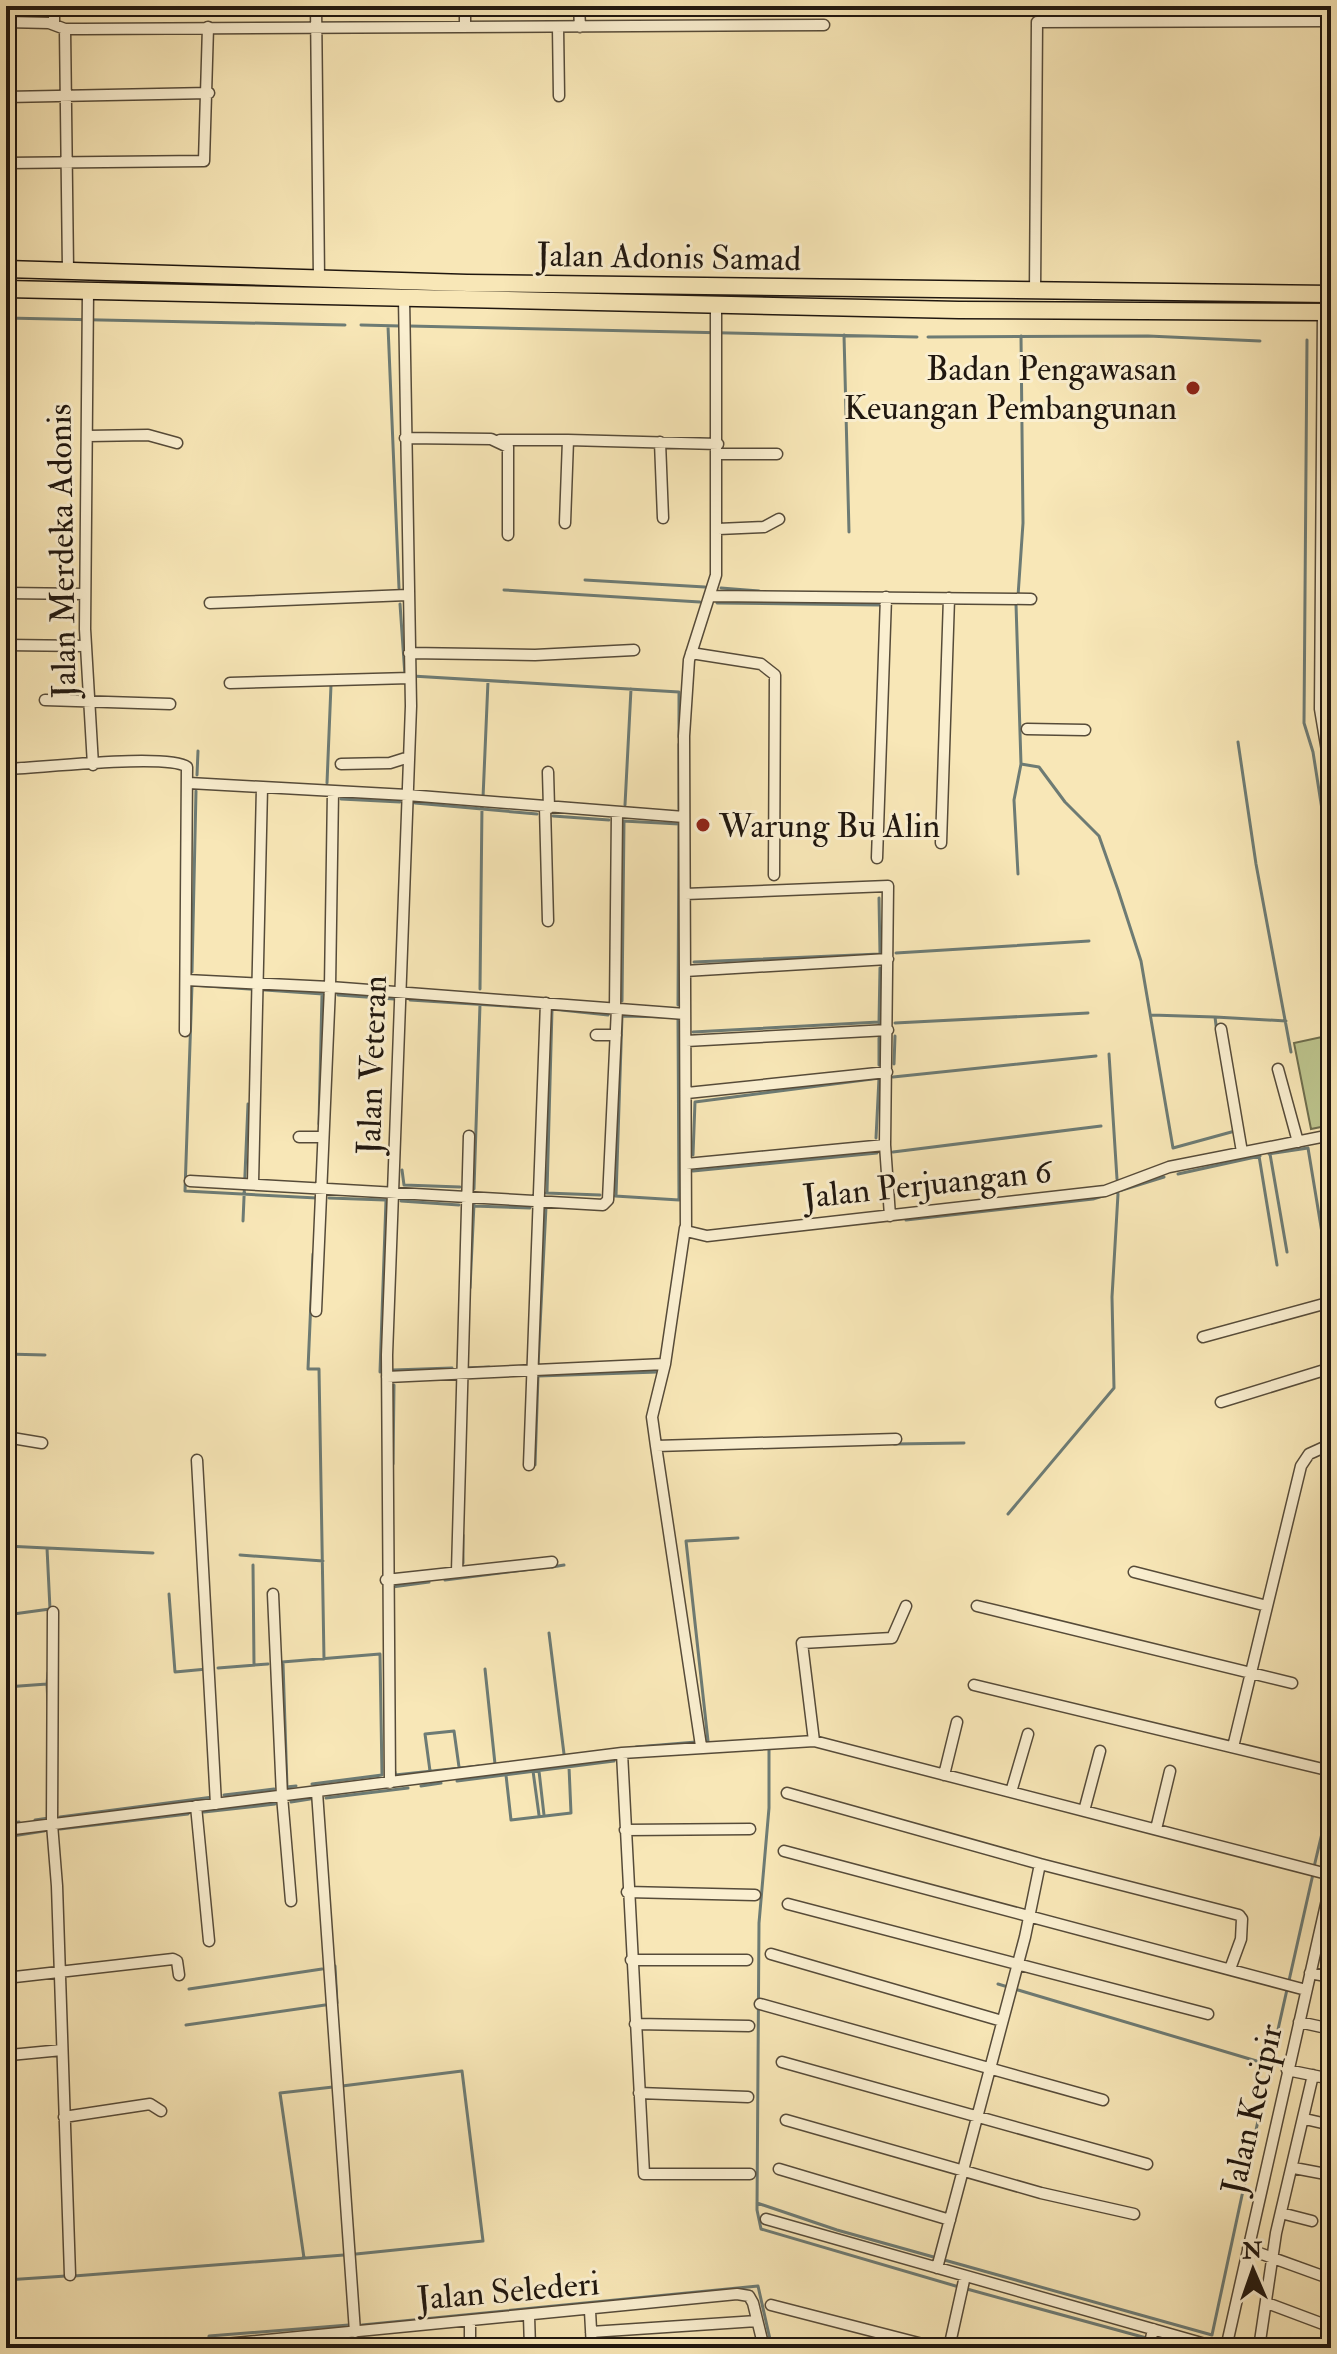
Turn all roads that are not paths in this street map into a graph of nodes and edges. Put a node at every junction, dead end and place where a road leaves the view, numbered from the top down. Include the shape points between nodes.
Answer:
1 (54, 6) edge
2 (316, 6) edge
3 (465, 6) edge
4 (579, 6) edge
5 (1331, 21) edge
6 (6, 22) edge
7 (54, 24) junction
8 (824, 25) dead end
9 (208, 27) junction
10 (465, 27) junction
11 (558, 27) junction
12 (580, 27) junction
13 (65, 29) junction
14 (316, 29) junction
15 (209, 93) junction
16 (559, 96) dead end
17 (6, 97) edge
18 (65, 97) junction
19 (6, 163) edge
20 (66, 163) junction
21 (6, 269) edge
22 (68, 270) junction
23 (168, 275) junction
24 (319, 279) junction
25 (6, 289) edge
26 (467, 290) junction
27 (923, 291) junction
28 (1035, 292) junction
29 (168, 293) junction
30 (1331, 294) edge
31 (404, 298) junction
32 (88, 299) junction
33 (716, 305) junction
34 (923, 308) junction
35 (1327, 312) edge
36 (88, 436) junction
37 (405, 438) junction
38 (498, 440) junction
39 (568, 440) junction
40 (660, 442) junction
41 (177, 443) dead end
42 (718, 449) junction
43 (777, 454) dead end
44 (663, 518) dead end
45 (779, 519) dead end
46 (565, 523) dead end
47 (718, 529) junction
48 (508, 535) dead end
49 (6, 593) edge
50 (85, 594) junction
51 (407, 595) junction
52 (711, 596) junction
53 (886, 597) junction
54 (949, 598) junction
55 (1327, 598) edge
56 (1031, 599) dead end
57 (210, 603) dead end
58 (6, 645) edge
59 (85, 646) junction
60 (634, 650) dead end
61 (409, 653) junction
62 (691, 653) junction
63 (410, 678) junction
64 (230, 683) dead end
65 (1327, 686) edge
66 (45, 700) dead end
67 (91, 701) junction
68 (170, 704) dead end
69 (1027, 729) dead end
70 (1085, 730) dead end
71 (409, 757) junction
72 (341, 764) dead end
73 (93, 765) junction
74 (6, 769) edge
75 (548, 772) dead end
76 (1331, 775) edge
77 (189, 783) junction
78 (262, 787) junction
79 (333, 791) junction
80 (407, 795) junction
81 (547, 808) junction
82 (617, 813) junction
83 (684, 817) junction
84 (941, 843) dead end
85 (877, 858) dead end
86 (774, 875) dead end
87 (685, 894) junction
88 (548, 921) dead end
89 (888, 959) junction
90 (685, 971) junction
91 (186, 980) junction
92 (258, 983) junction
93 (330, 987) junction
94 (402, 992) junction
95 (546, 1003) junction
96 (616, 1008) junction
97 (685, 1014) junction
98 (1221, 1029) dead end
99 (888, 1030) junction
100 (185, 1031) dead end
101 (596, 1035) dead end
102 (616, 1035) junction
103 (686, 1041) junction
104 (1278, 1069) dead end
105 (887, 1072) junction
106 (687, 1093) junction
107 (1331, 1135) edge
108 (469, 1136) dead end
109 (299, 1137) dead end
110 (323, 1137) junction
111 (1298, 1142) junction
112 (885, 1145) junction
113 (1242, 1152) junction
114 (686, 1164) junction
115 (190, 1181) dead end
116 (253, 1183) junction
117 (322, 1190) junction
118 (394, 1193) junction
119 (468, 1196) junction
120 (539, 1200) junction
121 (890, 1216) junction
122 (687, 1230) junction
123 (1331, 1302) edge
124 (316, 1311) dead end
125 (1203, 1337) dead end
126 (665, 1364) junction
127 (1331, 1368) edge
128 (531, 1372) junction
129 (460, 1376) junction
130 (387, 1377) junction
131 (1221, 1402) dead end
132 (6, 1437) edge
133 (896, 1439) dead end
134 (42, 1443) dead end
135 (1331, 1444) edge
136 (656, 1446) junction
137 (197, 1460) dead end
138 (529, 1465) dead end
139 (552, 1562) dead end
140 (457, 1572) junction
141 (1134, 1572) dead end
142 (386, 1580) junction
143 (273, 1594) dead end
144 (906, 1606) dead end
145 (977, 1606) dead end
146 (1267, 1606) junction
147 (53, 1612) dead end
148 (1250, 1674) junction
149 (1292, 1683) dead end
150 (974, 1685) dead end
151 (957, 1722) dead end
152 (1028, 1734) dead end
153 (814, 1741) junction
154 (701, 1746) junction
155 (1233, 1747) junction
156 (1100, 1751) dead end
157 (622, 1753) junction
158 (1329, 1770) edge
159 (1170, 1771) dead end
160 (944, 1775) junction
161 (390, 1783) junction
162 (317, 1792) junction
163 (1011, 1792) junction
164 (787, 1793) dead end
165 (282, 1796) junction
166 (216, 1804) junction
167 (196, 1806) junction
168 (1084, 1811) junction
169 (52, 1824) junction
170 (750, 1829) dead end
171 (1156, 1829) junction
172 (6, 1830) edge
173 (625, 1830) junction
174 (784, 1851) dead end
175 (1040, 1864) junction
176 (1331, 1875) edge
177 (1331, 1882) edge
178 (627, 1892) junction
179 (755, 1895) dead end
180 (291, 1901) dead end
181 (788, 1904) dead end
182 (1029, 1917) junction
183 (1326, 1924) edge
184 (209, 1941) dead end
185 (771, 1954) dead end
186 (631, 1960) junction
187 (747, 1960) dead end
188 (1016, 1966) junction
189 (1230, 1969) junction
190 (59, 1970) junction
191 (1310, 1973) junction
192 (179, 1975) dead end
193 (1331, 1977) edge
194 (6, 1978) edge
195 (1296, 1987) junction
196 (760, 2004) dead end
197 (1208, 2014) dead end
198 (1002, 2021) junction
199 (1299, 2022) junction
200 (635, 2024) junction
201 (749, 2026) dead end
202 (1331, 2029) edge
203 (62, 2050) junction
204 (782, 2062) dead end
205 (1287, 2070) junction
206 (989, 2071) junction
207 (1313, 2075) junction
208 (1331, 2079) edge
209 (10, 2090) dead end
210 (639, 2093) junction
211 (748, 2097) dead end
212 (1103, 2100) dead end
213 (161, 2111) dead end
214 (64, 2117) junction
215 (977, 2118) junction
216 (1305, 2119) junction
217 (786, 2120) dead end
218 (1331, 2125) edge
219 (1147, 2164) dead end
220 (1294, 2168) junction
221 (779, 2169) dead end
222 (963, 2170) junction
223 (750, 2174) dead end
224 (1331, 2175) edge
225 (1281, 2213) junction
226 (1134, 2214) dead end
227 (766, 2219) dead end
228 (950, 2220) junction
229 (1312, 2221) dead end
230 (1248, 2249) junction
231 (1272, 2257) junction
232 (939, 2260) junction
233 (70, 2275) dead end
234 (1331, 2279) edge
235 (964, 2280) junction
236 (1267, 2303) junction
237 (771, 2305) dead end
238 (590, 2311) junction
239 (529, 2316) junction
240 (470, 2321) junction
241 (757, 2321) junction
242 (1331, 2327) edge
243 (355, 2332) junction
244 (591, 2332) junction
245 (1151, 2339) edge
246 (219, 2348) edge
247 (470, 2348) edge
248 (530, 2348) edge
249 (592, 2348) edge
250 (764, 2348) edge
251 (938, 2348) edge
252 (949, 2348) edge
253 (1219, 2348) edge
254 (1226, 2348) edge
255 (1259, 2348) edge

1 - 7 street
2 - 14 street
3 - 10 street
4 - 12 street
5 - 28 street via 1037,22
6 - 7 street
7 - 13 street
8 - 12 street
9 - 13 street
9 - 14 street
9 - 15 street
10 - 11 street
10 - 14 street
11 - 12 street
11 - 16 street
13 - 18 street
14 - 24 street
15 - 18 street
15 - 20 street via 202,162
17 - 18 street
18 - 20 street
19 - 20 street
20 - 22 street
21 - 22 highway, Jalan Adonis Samad
22 - 23 highway, Jalan Adonis Samad
23 - 24 highway, Jalan Adonis Samad
23 - 29 highway
24 - 26 highway, Jalan Adonis Samad
25 - 32 highway
26 - 27 highway, Jalan Adonis Samad
26 - 31 highway
26 - 33 highway
27 - 28 highway, Jalan Adonis Samad
27 - 34 highway
28 - 30 highway, Jalan Adonis Samad
29 - 31 highway
29 - 32 highway
31 - 37 street, Jalan Veteran
32 - 36 street, Jalan Merdeka Adonis
33 - 34 highway
33 - 42 street
34 - 35 highway
35 - 55 street
36 - 41 street via 148,435
36 - 50 street, Jalan Merdeka Adonis
37 - 38 street
37 - 51 street, Jalan Veteran
38 - 39 street
38 - 48 street via 508,447
39 - 40 street
39 - 46 street
40 - 42 street
40 - 44 street
42 - 43 street
42 - 47 street
45 - 47 street via 764,527
47 - 52 street
49 - 50 street
50 - 59 street, Jalan Merdeka Adonis
51 - 57 street
51 - 61 street, Jalan Veteran
52 - 53 street
52 - 62 street
53 - 54 street
53 - 85 street
54 - 56 street
54 - 84 street
55 - 65 street
58 - 59 street
59 - 67 street, Jalan Merdeka Adonis
60 - 61 street
61 - 63 street, Jalan Veteran
62 - 83 street
62 - 86 street via 761,664 775,675
63 - 64 street
63 - 71 street, Jalan Veteran
65 - 76 street via 1321,725
66 - 67 street
67 - 68 street
67 - 73 street, Jalan Merdeka Adonis
69 - 70 street
71 - 72 street via 390,763
71 - 80 street, Jalan Veteran
73 - 74 street
73 - 77 street via 142,759 181,763 187,767
75 - 81 street
77 - 78 street
77 - 91 street
78 - 79 street
78 - 92 street
79 - 80 street
79 - 93 street
80 - 81 street
80 - 94 street, Jalan Veteran
81 - 82 street
81 - 88 street
82 - 83 street
82 - 96 street
83 - 87 street
87 - 89 street via 888,886
87 - 90 street
89 - 90 street
89 - 99 street
90 - 97 street
91 - 92 street
91 - 100 street
92 - 93 street
92 - 116 street
93 - 94 street
93 - 110 street
94 - 95 street
94 - 118 street, Jalan Veteran
95 - 96 street
95 - 120 street
96 - 97 street
96 - 102 street
97 - 103 street
98 - 113 street
99 - 103 street
99 - 105 street
101 - 102 street
102 - 120 street via 608,1200 603,1205
103 - 106 street
104 - 111 street
105 - 106 street
105 - 112 street
106 - 114 street
107 - 111 street, Jalan Perjuangan 6
108 - 119 street
109 - 110 street
110 - 117 street
111 - 113 street, Jalan Perjuangan 6
112 - 114 street
112 - 121 street
113 - 121 street, Jalan Perjuangan 6 via 1169,1167 1105,1191
114 - 122 street
115 - 116 street
116 - 117 street
117 - 118 street
117 - 124 street
118 - 119 street
118 - 130 street, Jalan Veteran
119 - 120 street
119 - 129 street
120 - 128 street
121 - 122 street, Jalan Perjuangan 6 via 707,1236
122 - 126 street
123 - 125 street
126 - 128 street
126 - 136 street via 652,1417
127 - 131 street
128 - 129 street
128 - 138 street
129 - 130 street
129 - 140 street
130 - 142 street, Jalan Veteran
132 - 134 street
133 - 136 street
135 - 146 street via 1309,1454 1301,1466
136 - 154 street
137 - 166 street
139 - 140 street
140 - 142 street
141 - 146 street
142 - 161 street, Jalan Veteran
143 - 165 street
144 - 153 street via 892,1638 802,1643
145 - 148 street
146 - 148 street
147 - 169 street
148 - 149 street
148 - 155 street
150 - 155 street
151 - 160 street
152 - 163 street
153 - 154 street
153 - 160 street
154 - 157 street
155 - 158 street
156 - 168 street
157 - 161 street
157 - 173 street
159 - 171 street
160 - 163 street
161 - 162 street
162 - 165 street
162 - 243 street
163 - 168 street
164 - 175 street
165 - 166 street
165 - 180 street
166 - 167 street
167 - 169 street
167 - 184 street
168 - 171 street
169 - 172 street
169 - 190 street
170 - 173 street
171 - 176 street
173 - 178 street
174 - 182 street
175 - 182 street
175 - 189 street via 1239,1915 1241,1939
177 - 183 street, Jalan Kecipir
178 - 179 street
178 - 186 street
181 - 188 street
182 - 188 street
182 - 189 street
183 - 191 street, Jalan Kecipir
185 - 198 street
186 - 187 street
186 - 200 street
188 - 197 street
188 - 198 street
189 - 195 street
190 - 192 street via 173,1959
190 - 194 street
190 - 203 street
191 - 193 street
191 - 195 street, Jalan Kecipir
195 - 199 street, Jalan Kecipir
196 - 206 street
198 - 206 street
199 - 202 street
199 - 205 street, Jalan Kecipir
200 - 201 street
200 - 210 street
203 - 209 street via 10,2055
203 - 214 street
204 - 215 street
205 - 207 street
205 - 230 street, Jalan Kecipir
206 - 212 street
206 - 215 street
207 - 208 street
207 - 216 street
210 - 211 street
210 - 223 street via 644,2174
213 - 214 street via 150,2104
214 - 233 street
215 - 219 street
215 - 222 street
216 - 218 street
216 - 220 street
217 - 222 street
220 - 224 street
220 - 225 street
221 - 228 street
222 - 226 street
222 - 228 street
225 - 229 street
225 - 231 street
227 - 232 street
228 - 232 street
230 - 231 street
230 - 254 street, Jalan Kecipir
231 - 234 street
231 - 236 street
232 - 235 street
235 - 245 street
235 - 252 street
236 - 242 street
236 - 255 street
237 - 251 street
238 - 239 street, Jalan Selederi
238 - 241 street, Jalan Selederi via 737,2294 749,2296
238 - 244 street
239 - 240 street, Jalan Selederi
239 - 248 street
240 - 243 street, Jalan Selederi
240 - 247 street
241 - 244 street
241 - 250 street, Jalan Selederi
243 - 246 street, Jalan Selederi
244 - 249 street
245 - 253 street

